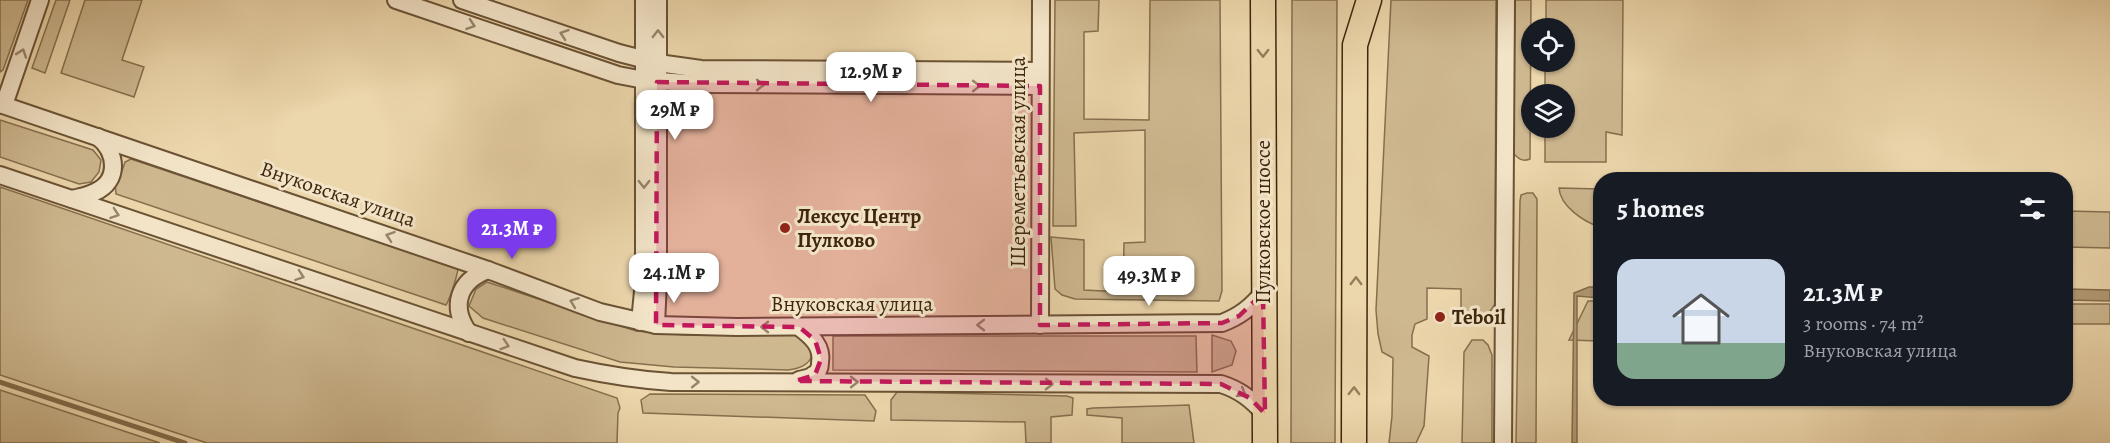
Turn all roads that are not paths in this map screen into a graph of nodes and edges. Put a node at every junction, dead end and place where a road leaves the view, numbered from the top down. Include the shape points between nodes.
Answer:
1 (40, 0) edge
2 (396, 0) edge
3 (462, 0) edge
4 (644, 0) edge
5 (658, 0) edge
6 (1041, 0) edge
7 (1263, 0) edge
8 (1369, 0) edge
9 (1506, 0) edge
10 (651, 62) junction
11 (1040, 79) junction
12 (651, 81) junction
13 (2, 105) edge
14 (97, 136) junction
15 (0, 175) edge
16 (72, 199) junction
17 (488, 270) junction
18 (1263, 293) junction
19 (648, 323) junction
20 (1040, 325) junction
21 (799, 327) junction
22 (469, 333) junction
23 (795, 381) junction
24 (1265, 414) junction
25 (1265, 443) edge
26 (1354, 443) edge
27 (1503, 443) edge

13 -> 1 street
2 -> 12 street via 618,75
10 -> 3 street
4 - 10 street
10 -> 5 street
6 - 11 street, Шереметьевская улица
7 -> 18 highway, Пулковское шоссе
26 -> 8 highway via 1355,45
9 - 27 street
10 - 11 street via 701,69
10 - 12 street
12 -> 11 street via 701,84
11 - 20 street, Шереметьевская улица
12 - 19 street via 658,281
13 - 14 street, Внуковская улица
14 - 16 street via 112,153 111,175 96,192
17 -> 14 street, Внуковская улица
15 - 16 street
16 -> 22 street
19 -> 17 street, Внуковская улица via 600,312
17 - 22 street via 468,281 462,290 459,312
18 - 20 street, Внуковская улица via 1250,308 1222,323
18 - 24 highway, Пулковское шоссе
21 -> 19 street, Внуковская улица
20 -> 21 street, Внуковская улица
21 - 23 street via 815,340 821,359 815,375
22 -> 23 street via 575,368 632,380
23 -> 24 street via 1221,384 1251,398
24 - 25 highway, Пулковское шоссе

